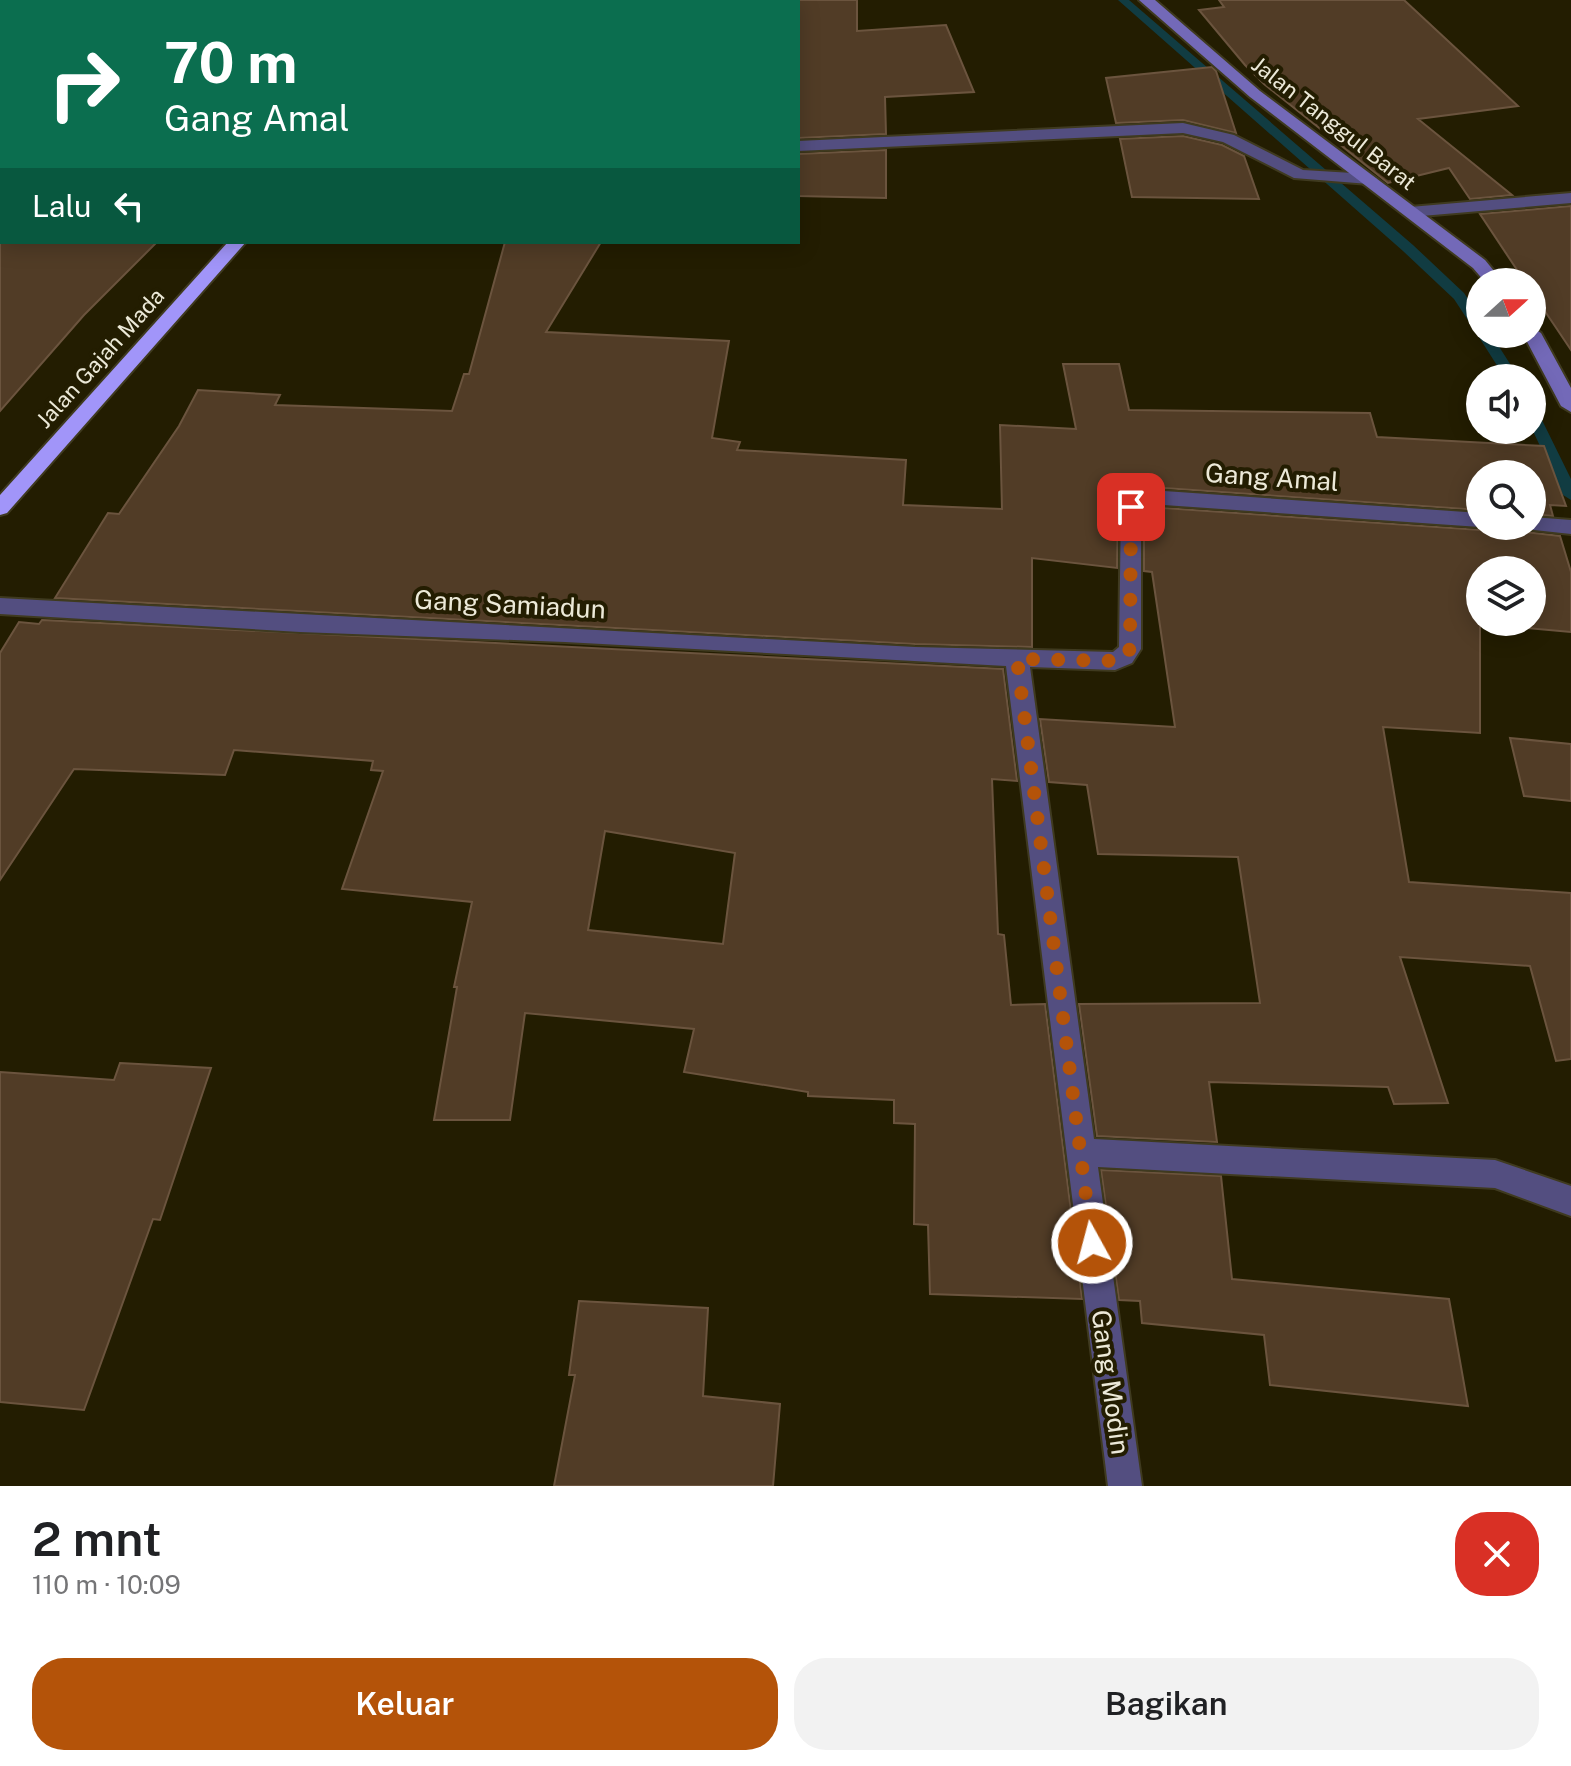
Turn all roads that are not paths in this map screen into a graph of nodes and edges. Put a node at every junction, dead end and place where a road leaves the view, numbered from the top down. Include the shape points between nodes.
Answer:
1 (1146, 0) edge
2 (800, 146) edge
3 (1369, 179) junction
4 (1571, 198) edge
5 (1410, 212) junction
6 (235, 244) edge
7 (1482, 268) edge
8 (1540, 348) edge
9 (1571, 406) edge
10 (0, 508) edge
11 (1466, 519) edge
12 (1546, 525) edge
13 (1571, 527) edge
14 (0, 606) edge
15 (1017, 659) junction
16 (1080, 1152) junction
17 (1571, 1201) edge
18 (1125, 1486) edge

1 - 3 street, Jalan Tanggul Barat via 1255,94
2 - 3 street via 1183,128 1228,138 1300,175
3 - 5 street, Jalan Tanggul Barat
4 - 5 street
5 - 7 street, Jalan Tanggul Barat
6 - 10 highway, Jalan Gajah Mada
8 - 9 street
11 - 15 street, Gang Amal via 1144,500 1131,507 1130,649 1124,657
12 - 13 street
14 - 15 street, Gang Samiadun
15 - 16 street, Gang Modin
16 - 17 street via 1495,1174
16 - 18 street, Gang Modin

